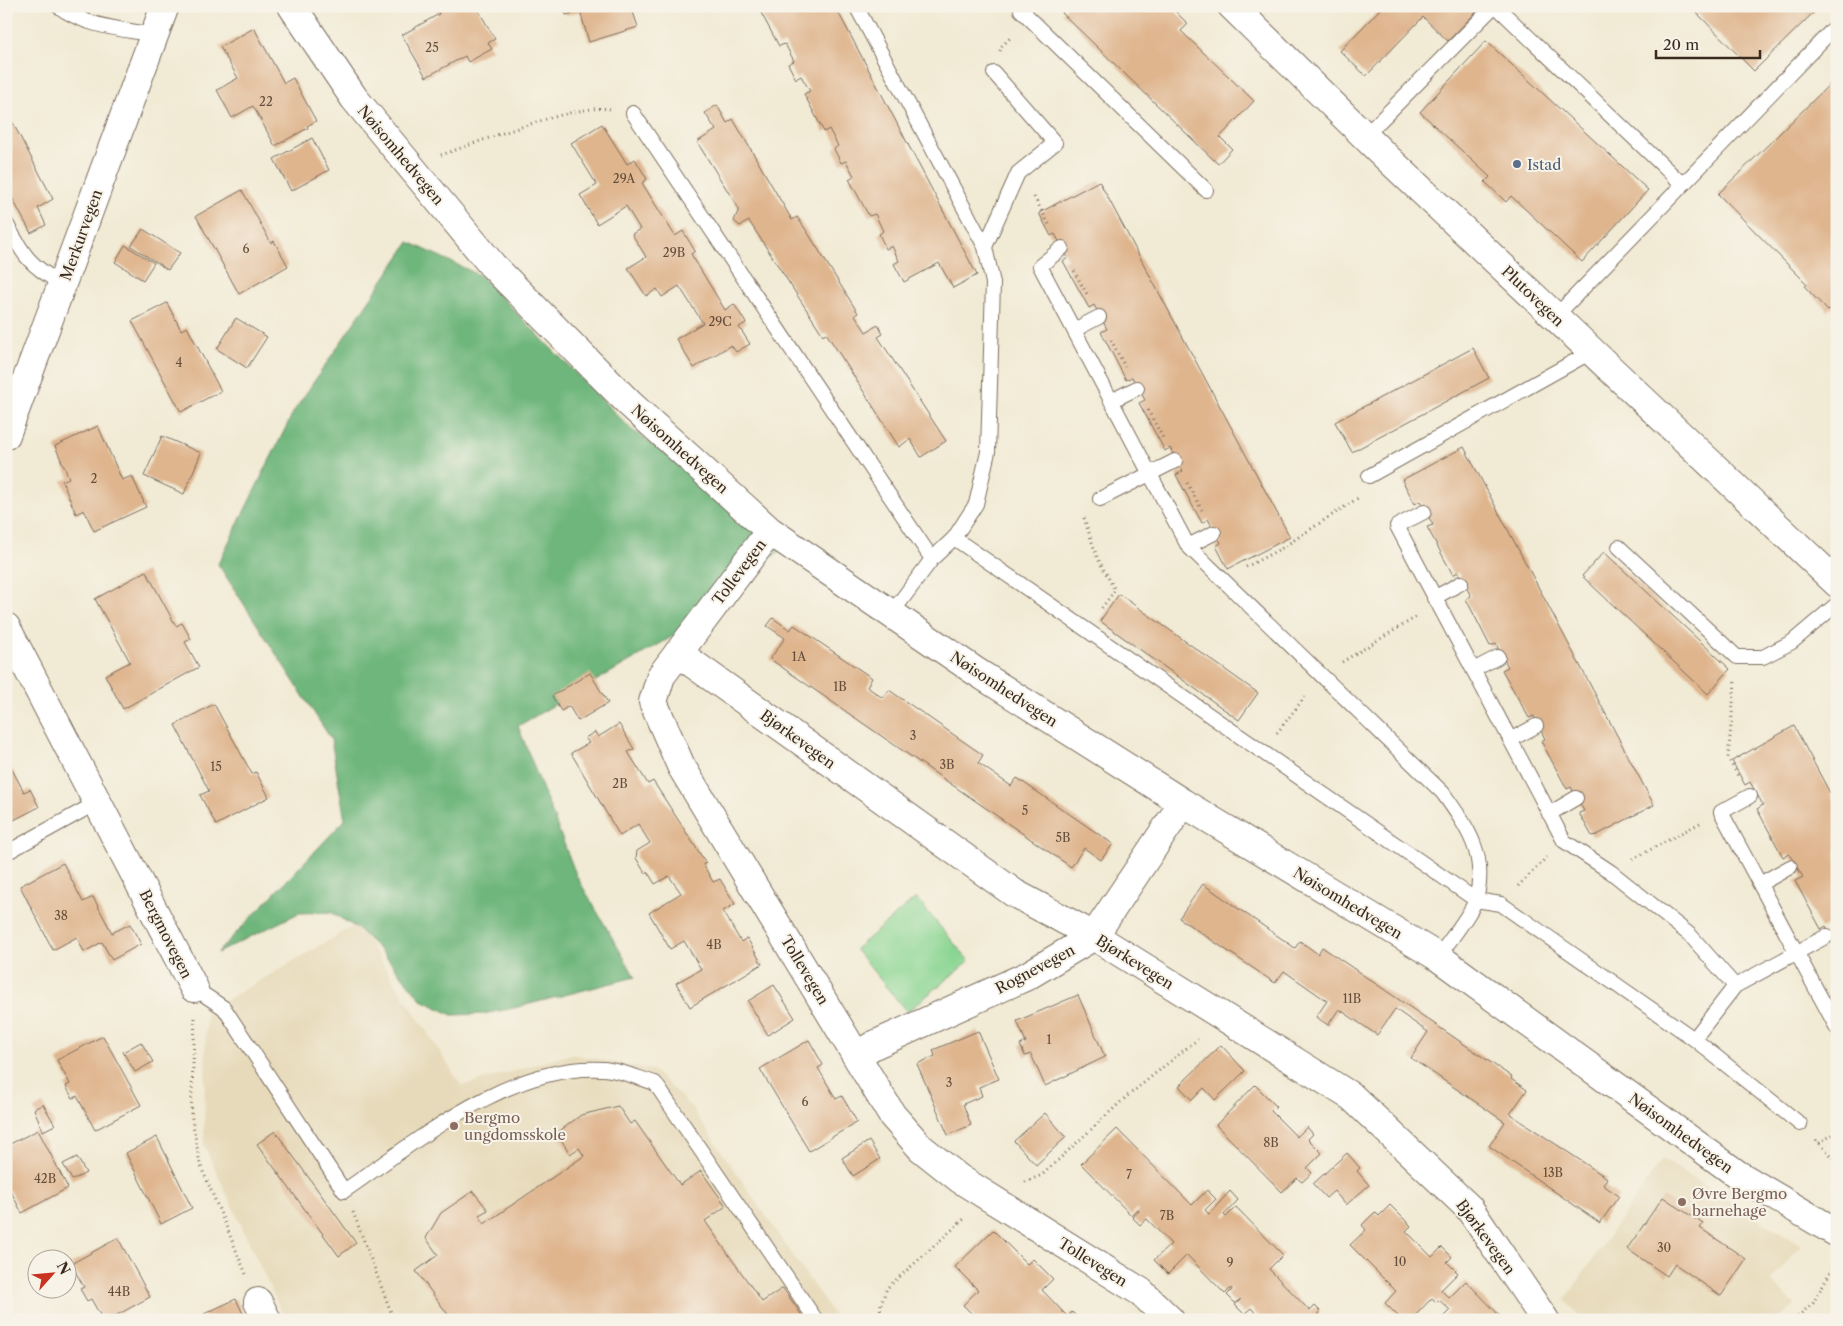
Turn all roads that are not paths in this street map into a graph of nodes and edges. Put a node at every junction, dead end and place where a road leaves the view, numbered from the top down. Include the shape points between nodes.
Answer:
1 (58, 6) edge
2 (166, 6) edge
3 (292, 6) edge
4 (856, 6) edge
5 (1232, 6) edge
6 (1495, 6) edge
7 (1029, 12) edge
8 (1837, 25) edge
9 (155, 35) junction
10 (994, 74) road end
11 (632, 113) road end
12 (1365, 136) junction
13 (1682, 184) junction
14 (1206, 190) dead end
15 (6, 223) edge
16 (986, 247) junction
17 (1062, 248) dead end
18 (62, 284) junction
19 (1099, 317) dead end
20 (1555, 317) junction
21 (1074, 330) junction
22 (1591, 352) junction
23 (1136, 388) dead end
24 (1111, 401) junction
25 (6, 435) edge
26 (1175, 460) dead end
27 (1149, 473) junction
28 (1369, 476) road end
29 (1100, 499) dead end
30 (1424, 512) dead end
31 (770, 530) junction
32 (1214, 533) dead end
33 (954, 538) junction
34 (1188, 546) junction
35 (1619, 547) dead end
36 (932, 559) junction
37 (1461, 583) dead end
38 (1837, 583) edge
39 (1436, 601) junction
40 (1837, 604) edge
41 (891, 614) junction
42 (6, 627) edge
43 (678, 653) junction
44 (1498, 657) dead end
45 (1473, 670) junction
46 (1536, 726) dead end
47 (1510, 740) junction
48 (1750, 796) road end
49 (1576, 798) dead end
50 (98, 802) junction
51 (1183, 803) junction
52 (1549, 814) junction
53 (6, 854) edge
54 (1790, 868) dead end
55 (1760, 884) junction
56 (1476, 900) junction
57 (1094, 936) junction
58 (1827, 936) dead end
59 (1796, 953) junction
60 (1438, 957) junction
61 (1735, 986) junction
62 (194, 988) joint
63 (1837, 1028) edge
64 (1694, 1039) junction
65 (857, 1055) junction
66 (1800, 1124) dead end
67 (1837, 1233) edge
68 (816, 1320) edge
69 (1170, 1320) edge
70 (1545, 1320) edge

1 - 9 lane via 97,25
2 - 9 street, Merkurvegen
3 - 31 street, Nøisomhedvegen via 354,98 492,265 630,404
4 - 16 lane
5 - 12 street, Plutovegen
6 - 12 lane
6 - 13 lane
7 - 14 lane
8 - 13 lane
9 - 18 street, Merkurvegen
10 - 16 lane via 1055,143 1018,173
11 - 36 lane
12 - 20 street, Plutovegen
13 - 20 lane
15 - 18 lane via 24,256
16 - 33 lane via 993,283 988,452 976,504
17 - 21 lane via 1040,266
18 - 25 street, Merkurvegen
19 - 21 lane
20 - 22 street, Plutovegen
21 - 24 lane
22 - 28 lane
22 - 38 street, Plutovegen
23 - 24 lane
24 - 27 lane
26 - 27 lane
27 - 29 lane
27 - 34 lane
30 - 39 lane via 1397,526
31 - 41 street, Nøisomhedvegen
31 - 43 street, Tollevegen
32 - 34 lane
33 - 36 lane
33 - 56 lane
34 - 56 lane via 1443,793 1469,830 1480,862
35 - 40 lane via 1737,657 1763,656 1792,642
36 - 41 lane
37 - 39 lane
39 - 45 lane
41 - 51 street, Nøisomhedvegen
42 - 50 street, Bergmovegen
43 - 57 street, Bjørkevegen via 1014,893
43 - 65 street, Tollevegen via 662,676 653,702 681,766
44 - 45 lane
45 - 47 lane
46 - 47 lane
47 - 52 lane
48 - 55 lane via 1721,812
49 - 52 lane
50 - 53 lane
50 - 62 street, Bergmovegen
51 - 57 street, Rognevegen
51 - 60 street, Nøisomhedvegen
52 - 61 lane via 1564,841 1610,872 1690,936
54 - 55 lane
55 - 59 lane
56 - 60 lane
56 - 64 lane via 1500,904
57 - 65 street, Rognevegen via 1027,976
57 - 70 street, Bjørkevegen via 1352,1097 1469,1208
58 - 59 lane
59 - 61 lane
59 - 63 lane
60 - 67 street, Nøisomhedvegen via 1737,1174
61 - 64 lane
62 - 68 lane via 224,1008 344,1191 472,1104 547,1074 603,1069 655,1082
64 - 66 lane
65 - 69 street, Tollevegen via 892,1115 921,1148 960,1179 1140,1292

